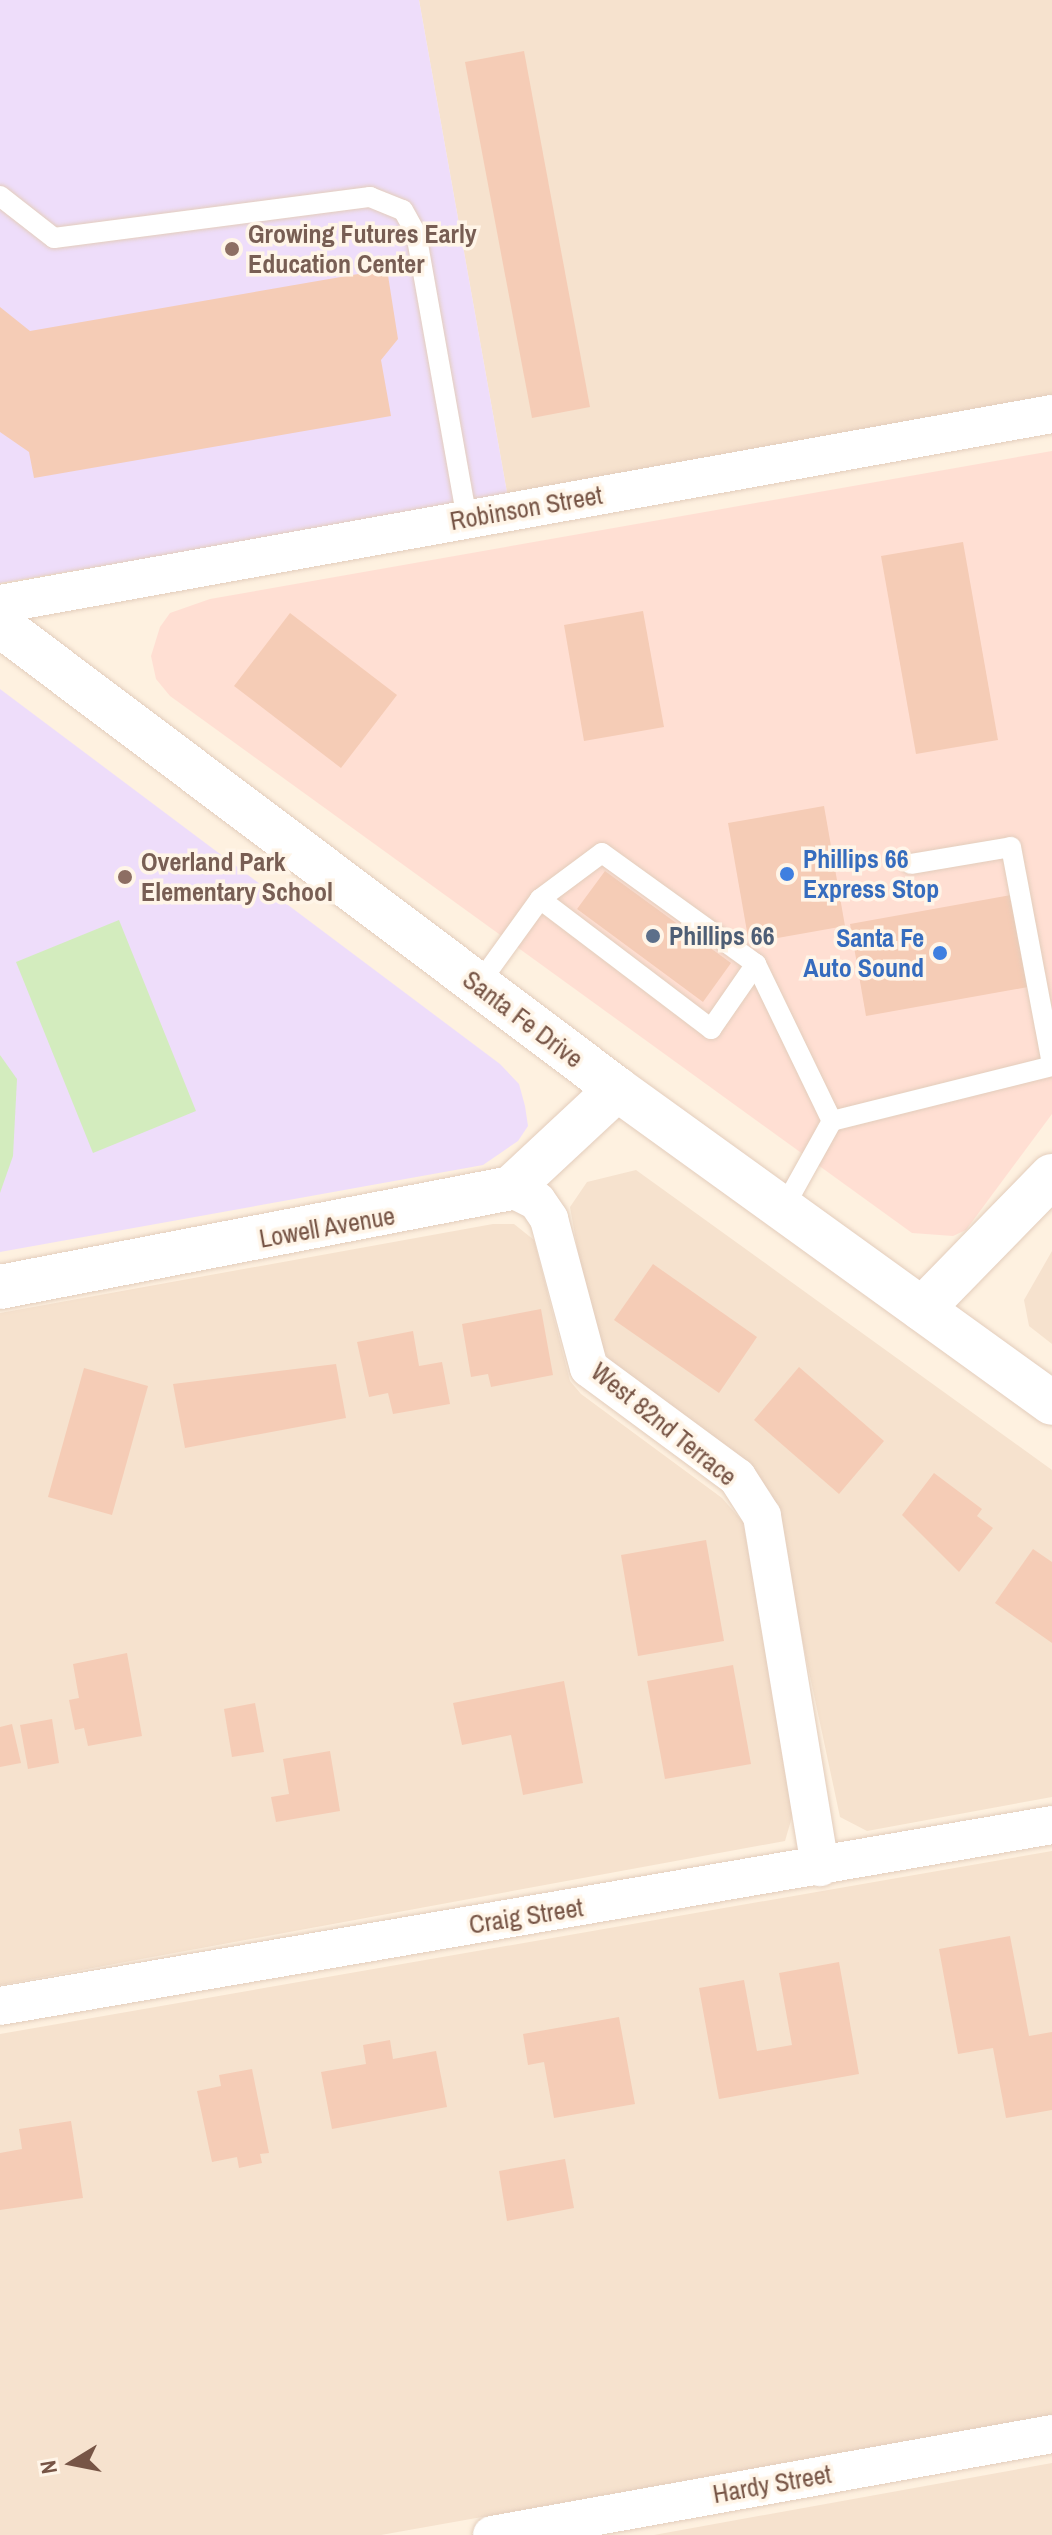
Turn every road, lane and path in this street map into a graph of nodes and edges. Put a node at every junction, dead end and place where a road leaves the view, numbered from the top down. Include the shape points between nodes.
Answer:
1 (0, 196) edge
2 (1052, 414) edge
3 (467, 519) junction
4 (0, 604) edge
5 (0, 625) edge
6 (911, 864) dead end
7 (540, 899) junction
8 (756, 964) junction
9 (478, 985) junction
10 (1052, 1065) edge
11 (617, 1089) junction
12 (832, 1121) junction
13 (1052, 1176) edge
14 (511, 1188) junction
15 (783, 1209) junction
16 (0, 1287) edge
17 (922, 1309) junction
18 (1052, 1403) edge
19 (1052, 1825) edge
20 (820, 1867) junction
21 (0, 2006) edge
22 (1052, 2434) edge
23 (512, 2533) edge

1 - 3 lane via 54,238 370,197 403,210 416,233
2 - 3 street, Robinson Street
3 - 4 street, Robinson Street
5 - 9 main road, Santa Fe Drive
6 - 10 lane via 1011,847
7 - 8 lane via 602,853
7 - 8 lane via 711,1029
7 - 9 lane
8 - 12 lane
9 - 11 main road, Santa Fe Drive
10 - 12 lane
11 - 14 main road
11 - 15 main road, Santa Fe Drive
12 - 15 lane
13 - 17 main road
14 - 16 main road, Lowell Avenue
14 - 20 street, West 82nd Terrace via 537,1201 549,1219 589,1368 737,1477 762,1516
15 - 17 main road, Santa Fe Drive
17 - 18 main road, Santa Fe Drive
19 - 20 street, Craig Street
20 - 21 street, Craig Street
22 - 23 street, Hardy Street

